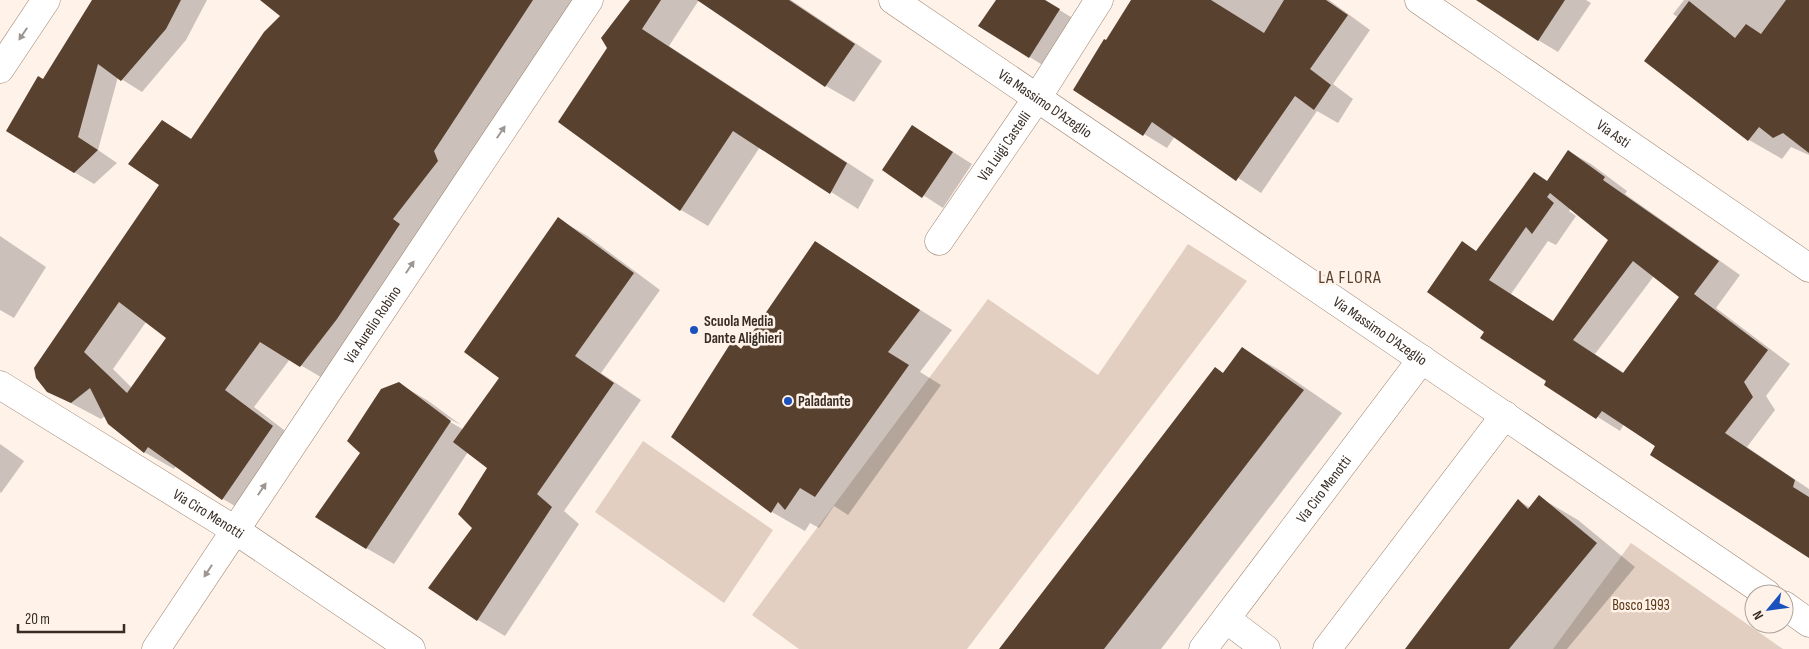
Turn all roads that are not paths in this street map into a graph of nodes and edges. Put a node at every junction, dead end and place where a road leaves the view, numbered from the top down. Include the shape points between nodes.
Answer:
1 (46, 0) edge
2 (589, 0) edge
3 (894, 0) edge
4 (1098, 0) edge
5 (1419, 0) edge
6 (0, 69) edge
7 (1037, 98) junction
8 (939, 241) dead end
9 (1809, 268) edge
10 (1422, 359) junction
11 (0, 385) edge
12 (1505, 415) junction
13 (235, 530) junction
14 (1752, 584) edge
15 (1794, 612) edge
16 (1226, 619) junction
17 (1809, 622) edge
18 (156, 649) edge
19 (411, 649) edge
20 (1203, 649) edge
21 (1266, 649) edge
22 (1327, 649) edge

1 -> 6 street
13 -> 2 street, Via Aurelio Robino
3 - 7 street, Via Massimo D'Azeglio
4 - 7 street, Via Luigi Castelli
5 - 9 street, Via Asti
7 - 8 street, Via Luigi Castelli
7 - 10 street, Via Massimo D'Azeglio
10 - 12 street, Via Massimo D'Azeglio
10 - 16 street, Via Ciro Menotti
11 - 13 street, Via Ciro Menotti
12 - 14 street, Via Massimo D'Azeglio
12 - 22 street
13 -> 18 street, Via Aurelio Robino
13 - 19 street, Via Ciro Menotti
15 - 17 street
16 - 20 street, Via Ciro Menotti
16 - 21 street

